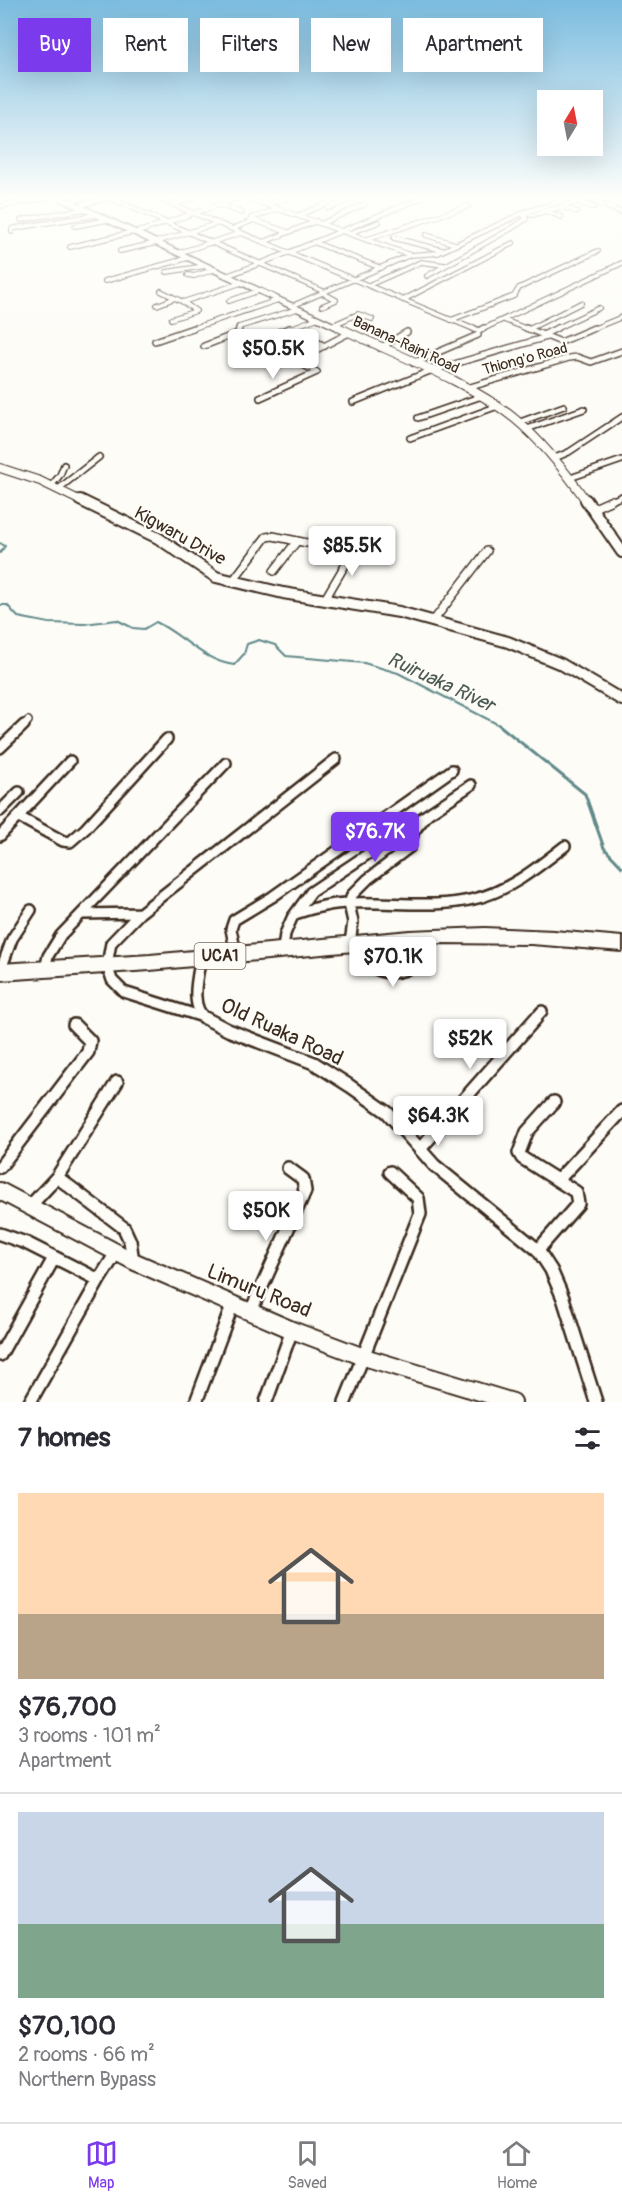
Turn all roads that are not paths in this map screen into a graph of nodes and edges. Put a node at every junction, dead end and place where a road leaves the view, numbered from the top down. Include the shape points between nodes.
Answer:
1 (150, 263) edge
2 (156, 263) edge
3 (200, 263) edge
4 (261, 263) edge
5 (262, 263) edge
6 (317, 263) edge
7 (369, 263) edge
8 (392, 263) edge
9 (416, 263) edge
10 (435, 263) edge
11 (474, 263) edge
12 (571, 263) edge
13 (622, 263) edge
14 (444, 265) joint
15 (205, 266) junction
16 (381, 268) junction
17 (213, 270) junction
18 (167, 272) dead end
19 (104, 275) dead end
20 (188, 275) dead end
21 (226, 276) junction
22 (427, 276) dead end
23 (355, 279) junction
24 (105, 281) dead end
25 (241, 283) junction
26 (369, 285) junction
27 (161, 291) dead end
28 (258, 291) junction
29 (324, 293) junction
30 (176, 298) junction
31 (278, 300) junction
32 (403, 300) junction
33 (229, 301) dead end
34 (183, 302) junction
35 (581, 303) dead end
36 (157, 305) dead end
37 (322, 306) dead end
38 (294, 308) junction
39 (599, 308) dead end
40 (622, 317) edge
41 (318, 318) junction
42 (171, 319) dead end
43 (372, 319) dead end
44 (451, 320) junction
45 (504, 320) junction
46 (333, 326) junction
47 (529, 329) junction
48 (407, 332) dead end
49 (349, 333) junction
50 (478, 333) junction
51 (299, 334) dead end
52 (268, 336) dead end
53 (545, 336) junction
54 (155, 341) dead end
55 (204, 346) dead end
56 (325, 346) junction
57 (380, 348) junction
58 (622, 351) edge
59 (413, 363) junction
60 (430, 371) junction
61 (467, 388) junction
62 (482, 396) junction
63 (260, 398) dead end
64 (353, 402) dead end
65 (498, 406) junction
66 (564, 406) dead end
67 (584, 409) dead end
68 (622, 417) edge
69 (418, 418) dead end
70 (520, 422) junction
71 (527, 429) junction
72 (410, 438) dead end
73 (99, 457) dead end
74 (555, 458) junction
75 (622, 460) edge
76 (64, 465) dead end
77 (0, 468) edge
78 (570, 478) junction
79 (54, 488) junction
80 (622, 496) edge
81 (592, 509) junction
82 (297, 541) junction
83 (307, 543) dead end
84 (358, 543) dead end
85 (486, 551) dead end
86 (622, 552) edge
87 (274, 571) dead end
88 (232, 582) junction
89 (325, 599) junction
90 (434, 620) junction
91 (622, 700) edge
92 (28, 721) dead end
93 (167, 740) dead end
94 (0, 748) edge
95 (336, 759) dead end
96 (70, 761) dead end
97 (226, 763) dead end
98 (452, 770) dead end
99 (471, 785) dead end
100 (19, 792) dead end
101 (0, 811) edge
102 (427, 815) junction
103 (19, 817) junction
104 (0, 836) edge
105 (565, 846) dead end
106 (349, 904) junction
107 (31, 910) dead end
108 (140, 913) junction
109 (83, 914) junction
110 (295, 914) junction
111 (409, 938) junction
112 (350, 943) junction
113 (622, 944) edge
114 (283, 949) junction
115 (236, 954) junction
116 (201, 958) junction
117 (107, 966) junction
118 (45, 969) junction
119 (0, 972) edge
120 (542, 1011) dead end
121 (203, 1017) junction
122 (74, 1025) dead end
123 (117, 1082) dead end
124 (554, 1102) dead end
125 (622, 1111) edge
126 (420, 1149) junction
127 (0, 1167) edge
128 (288, 1168) dead end
129 (390, 1172) dead end
130 (57, 1177) junction
131 (558, 1180) junction
132 (0, 1191) edge
133 (30, 1206) junction
134 (0, 1234) edge
135 (538, 1250) junction
136 (116, 1253) junction
137 (54, 1258) junction
138 (133, 1262) junction
139 (99, 1280) junction
140 (232, 1306) junction
141 (250, 1313) junction
142 (292, 1330) junction
143 (0, 1354) edge
144 (364, 1357) junction
145 (490, 1398) edge
146 (30, 1402) edge
147 (196, 1402) edge
148 (266, 1402) edge
149 (345, 1402) edge
150 (513, 1402) edge
151 (596, 1402) edge

1 - 19 street
2 - 24 street
3 - 15 main road, Banana-Raini Road
4 - 21 street
5 - 29 street
6 - 23 street
7 - 16 street
8 - 16 street
9 - 26 street
10 - 14 street
11 - 32 street
12 - 44 street via 519,288 516,295 506,300
13 - 45 street
14 - 22 street
15 - 17 main road, Banana-Raini Road
15 - 18 street
16 - 23 street
17 - 20 street
17 - 21 main road, Banana-Raini Road
21 - 25 main road, Banana-Raini Road
23 - 26 street
23 - 29 street
25 - 28 main road, Banana-Raini Road
25 - 34 street
26 - 32 street
27 - 30 street
28 - 31 main road, Banana-Raini Road
28 - 33 street
29 - 37 street via 336,300
29 - 38 street
30 - 34 street
30 - 36 street
31 - 38 main road, Banana-Raini Road
31 - 54 street
32 - 44 street
34 - 42 street via 196,311
35 - 47 street
38 - 41 main road, Banana-Raini Road
38 - 55 street via 239,327 238,333
39 - 53 street
40 - 53 street via 561,342
41 - 46 main road, Banana-Raini Road
41 - 52 street
43 - 46 street via 358,314
44 - 50 street
45 - 47 street
45 - 50 street
46 - 49 main road, Banana-Raini Road
47 - 53 street
48 - 57 street
49 - 56 street
49 - 57 main road, Banana-Raini Road
50 - 59 street
51 - 56 street
53 - 60 street
56 - 63 street via 295,361 317,372
57 - 59 main road, Banana-Raini Road
58 - 61 street, Thiong'o Road via 589,362 571,357
59 - 60 main road, Banana-Raini Road
60 - 61 main road, Banana-Raini Road
60 - 64 street
61 - 62 main road, Banana-Raini Road
62 - 65 main road, Banana-Raini Road
62 - 69 street
65 - 70 main road, Banana-Raini Road
65 - 72 street
66 - 70 street
67 - 71 street
68 - 74 street
70 - 71 main road, Banana-Raini Road
71 - 74 main road, Banana-Raini Road
73 - 79 street
74 - 78 main road, Banana-Raini Road
75 - 78 street
76 - 79 street
77 - 79 main road, Kigwaru Drive
78 - 81 main road, Banana-Raini Road
79 - 88 main road, Kigwaru Drive via 158,538 216,577
80 - 81 street
81 - 86 main road, Banana-Raini Road
82 - 83 street
82 - 87 street
82 - 88 street via 266,537
84 - 89 street
85 - 90 street
88 - 89 main road, Kigwaru Drive
89 - 90 main road, Kigwaru Drive
90 - 91 main road, Kigwaru Drive via 539,654
92 - 94 street
93 - 103 street via 70,842
95 - 108 street
96 - 103 street
97 - 109 street
98 - 115 street via 234,920 231,929
99 - 102 street
100 - 101 street
102 - 106 street via 414,831 410,848 357,888
102 - 110 street via 311,892
103 - 104 street
105 - 106 street via 533,872 476,899 421,905
106 - 110 street via 326,905
106 - 112 street via 353,922
107 - 119 street via 12,939
108 - 109 street
108 - 117 street via 111,943
109 - 118 street via 55,943
110 - 114 street
111 - 112 main road, UCA1
111 - 112 street via 410,962 397,975 370,968
111 - 113 main road, UCA1 via 571,939
112 - 114 main road, UCA1
114 - 115 main road, UCA1
115 - 116 main road, UCA1
116 - 117 main road, UCA1
116 - 121 street, Old Ruaka Road via 196,991
117 - 118 main road, UCA1
117 - 121 street via 112,980 124,992
118 - 119 main road, UCA1
120 - 126 street
121 - 126 street, Old Ruaka Road via 323,1069 387,1112
122 - 127 street via 90,1041 88,1052
123 - 130 street
124 - 131 street via 527,1132 519,1149 522,1158
125 - 131 street
126 - 135 street, Old Ruaka Road via 434,1165
128 - 141 street via 303,1179 304,1191
129 - 144 street via 418,1198 421,1207
130 - 133 street
130 - 138 street via 124,1227 130,1236
131 - 135 street via 576,1192 578,1204
132 - 133 main road, Limuru Road
133 - 136 main road, Limuru Road
134 - 137 street
135 - 151 street, Old Ruaka Road via 563,1298
136 - 138 main road, Limuru Road
136 - 139 street
137 - 139 street
137 - 143 street
138 - 140 main road, Limuru Road
139 - 146 street
140 - 141 main road, Limuru Road
140 - 147 street
141 - 142 main road, Limuru Road
142 - 144 main road, Limuru Road
142 - 148 street
144 - 145 main road, Limuru Road
144 - 149 street
145 - 150 main road, Limuru Road

